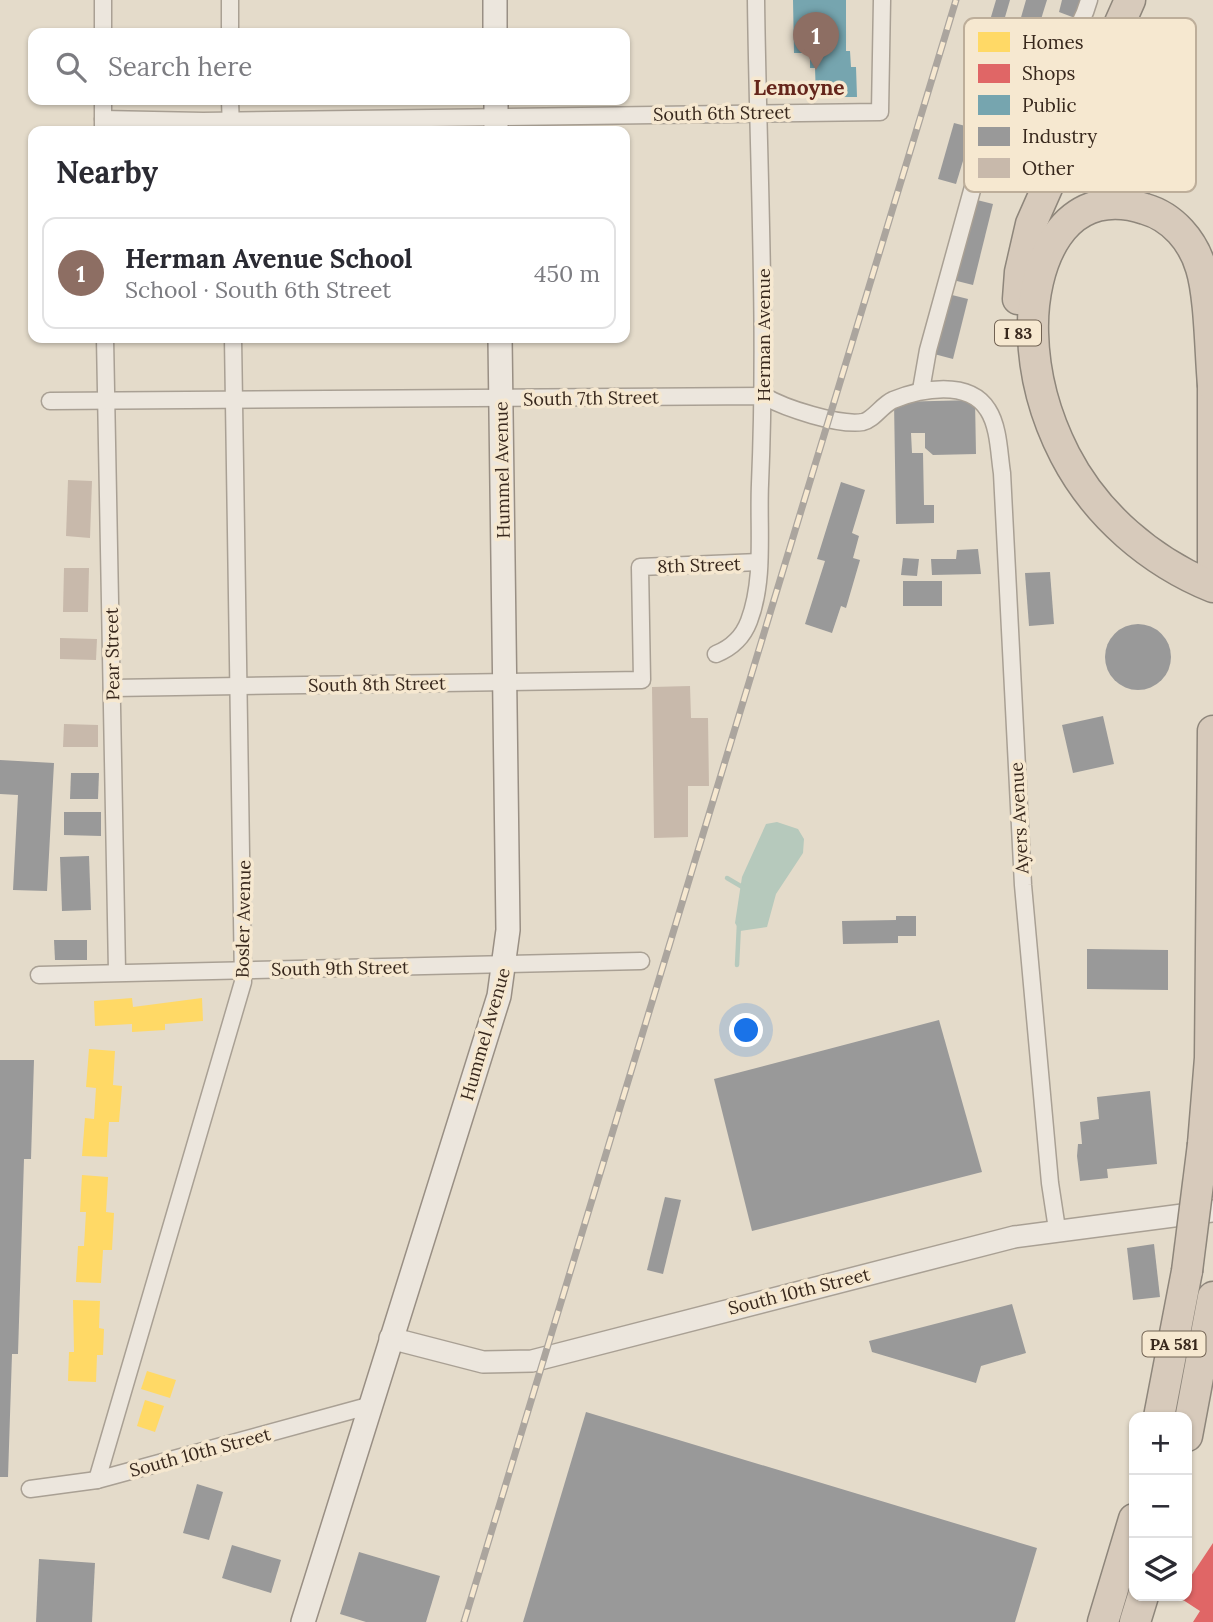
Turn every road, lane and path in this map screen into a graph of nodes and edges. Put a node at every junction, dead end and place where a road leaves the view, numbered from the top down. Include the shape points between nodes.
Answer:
1 (103, 0) edge
2 (230, 0) edge
3 (495, 0) edge
4 (756, 0) edge
5 (882, 0) edge
6 (1090, 0) edge
7 (1130, 0) edge
8 (1083, 18) edge
9 (1122, 18) edge
10 (103, 28) edge
11 (230, 28) edge
12 (495, 28) edge
13 (103, 105) edge
14 (230, 105) edge
15 (759, 113) junction
16 (496, 116) edge
17 (103, 125) edge
18 (231, 126) edge
19 (972, 192) edge
20 (1045, 192) edge
21 (105, 343) edge
22 (233, 343) edge
23 (500, 343) edge
24 (1213, 374) edge
25 (1213, 385) edge
26 (921, 390) junction
27 (764, 396) junction
28 (105, 400) junction
29 (234, 400) junction
30 (501, 400) junction
31 (50, 401) dead end
32 (988, 408) joint
33 (1213, 554) edge
34 (759, 562) junction
35 (1213, 581) edge
36 (1213, 587) edge
37 (1213, 604) edge
38 (716, 654) dead end
39 (642, 680) joint
40 (505, 682) junction
41 (239, 687) junction
42 (112, 688) junction
43 (1213, 731) edge
44 (641, 961) dead end
45 (505, 964) junction
46 (244, 969) junction
47 (117, 971) junction
48 (39, 975) dead end
49 (1213, 1211) edge
50 (1057, 1229) junction
51 (1213, 1297) edge
52 (390, 1338) junction
53 (368, 1406) junction
54 (1161, 1412) edge
55 (1191, 1412) edge
56 (97, 1480) junction
57 (30, 1489) dead end
58 (1129, 1536) edge
59 (1141, 1601) edge
60 (303, 1622) edge
61 (1103, 1622) edge
62 (1135, 1622) edge

1 - 10 street
2 - 11 street
3 - 12 main road
4 - 15 street, Herman Avenue
5 - 15 street, South 6th Street via 880,112
6 - 8 street
7 - 9 highway, I 83
13 - 17 street
14 - 18 street
15 - 16 street, South 6th Street
15 - 27 street, Herman Avenue
16 - 18 street, South 6th Street
17 - 18 street, South 6th Street
19 - 26 street
20 - 37 highway, I 83 via 1031,224 1020,272 1017,349 1038,436 1086,513 1135,562
21 - 28 street, Pear Street
22 - 29 street, Bosler Avenue
23 - 30 main road, Hummel Avenue
24 - 25 highway
25 - 33 highway
25 - 36 highway via 1202,270 1190,243 1174,225 1148,209 1115,204 1089,209 1068,221 1047,251 1033,304 1035,362 1055,432 1082,482 1119,527 1166,564
26 - 27 street, South 7th Street via 888,402 865,422 799,412
26 - 32 street, South 7th Street via 961,393
27 - 30 street, South 7th Street
27 - 34 street, Herman Avenue
28 - 29 street, South 7th Street
28 - 31 street, South 7th Street
28 - 42 street, Pear Street
29 - 30 street, South 7th Street
29 - 41 street, Bosler Avenue
30 - 40 main road, Hummel Avenue
32 - 50 street, Ayers Avenue via 1002,473 1023,885
33 - 35 highway
34 - 38 street, Herman Avenue via 749,621 736,642
34 - 39 street, 8th Street via 640,567
39 - 40 street, South 8th Street
40 - 41 street, South 8th Street
40 - 45 main road, Hummel Avenue
41 - 42 street, South 8th Street
41 - 46 street, Bosler Avenue
42 - 47 street, Pear Street
43 - 54 highway, PA 581, bridge via 1210,1046 1203,1144 1188,1271
44 - 45 street, South 9th Street
45 - 46 street, South 9th Street
45 - 52 main road, Hummel Avenue via 495,1009
46 - 47 street, South 9th Street
46 - 56 street, Bosler Avenue
47 - 48 street, South 9th Street
49 - 50 street, South 10th Street
50 - 52 street, South 10th Street via 532,1361 483,1362
51 - 55 highway, PA 581
52 - 53 main road, Hummel Avenue
53 - 56 street, South 10th Street
53 - 60 main road, Hummel Avenue
56 - 57 street, South 10th Street
58 - 61 highway
59 - 62 highway

